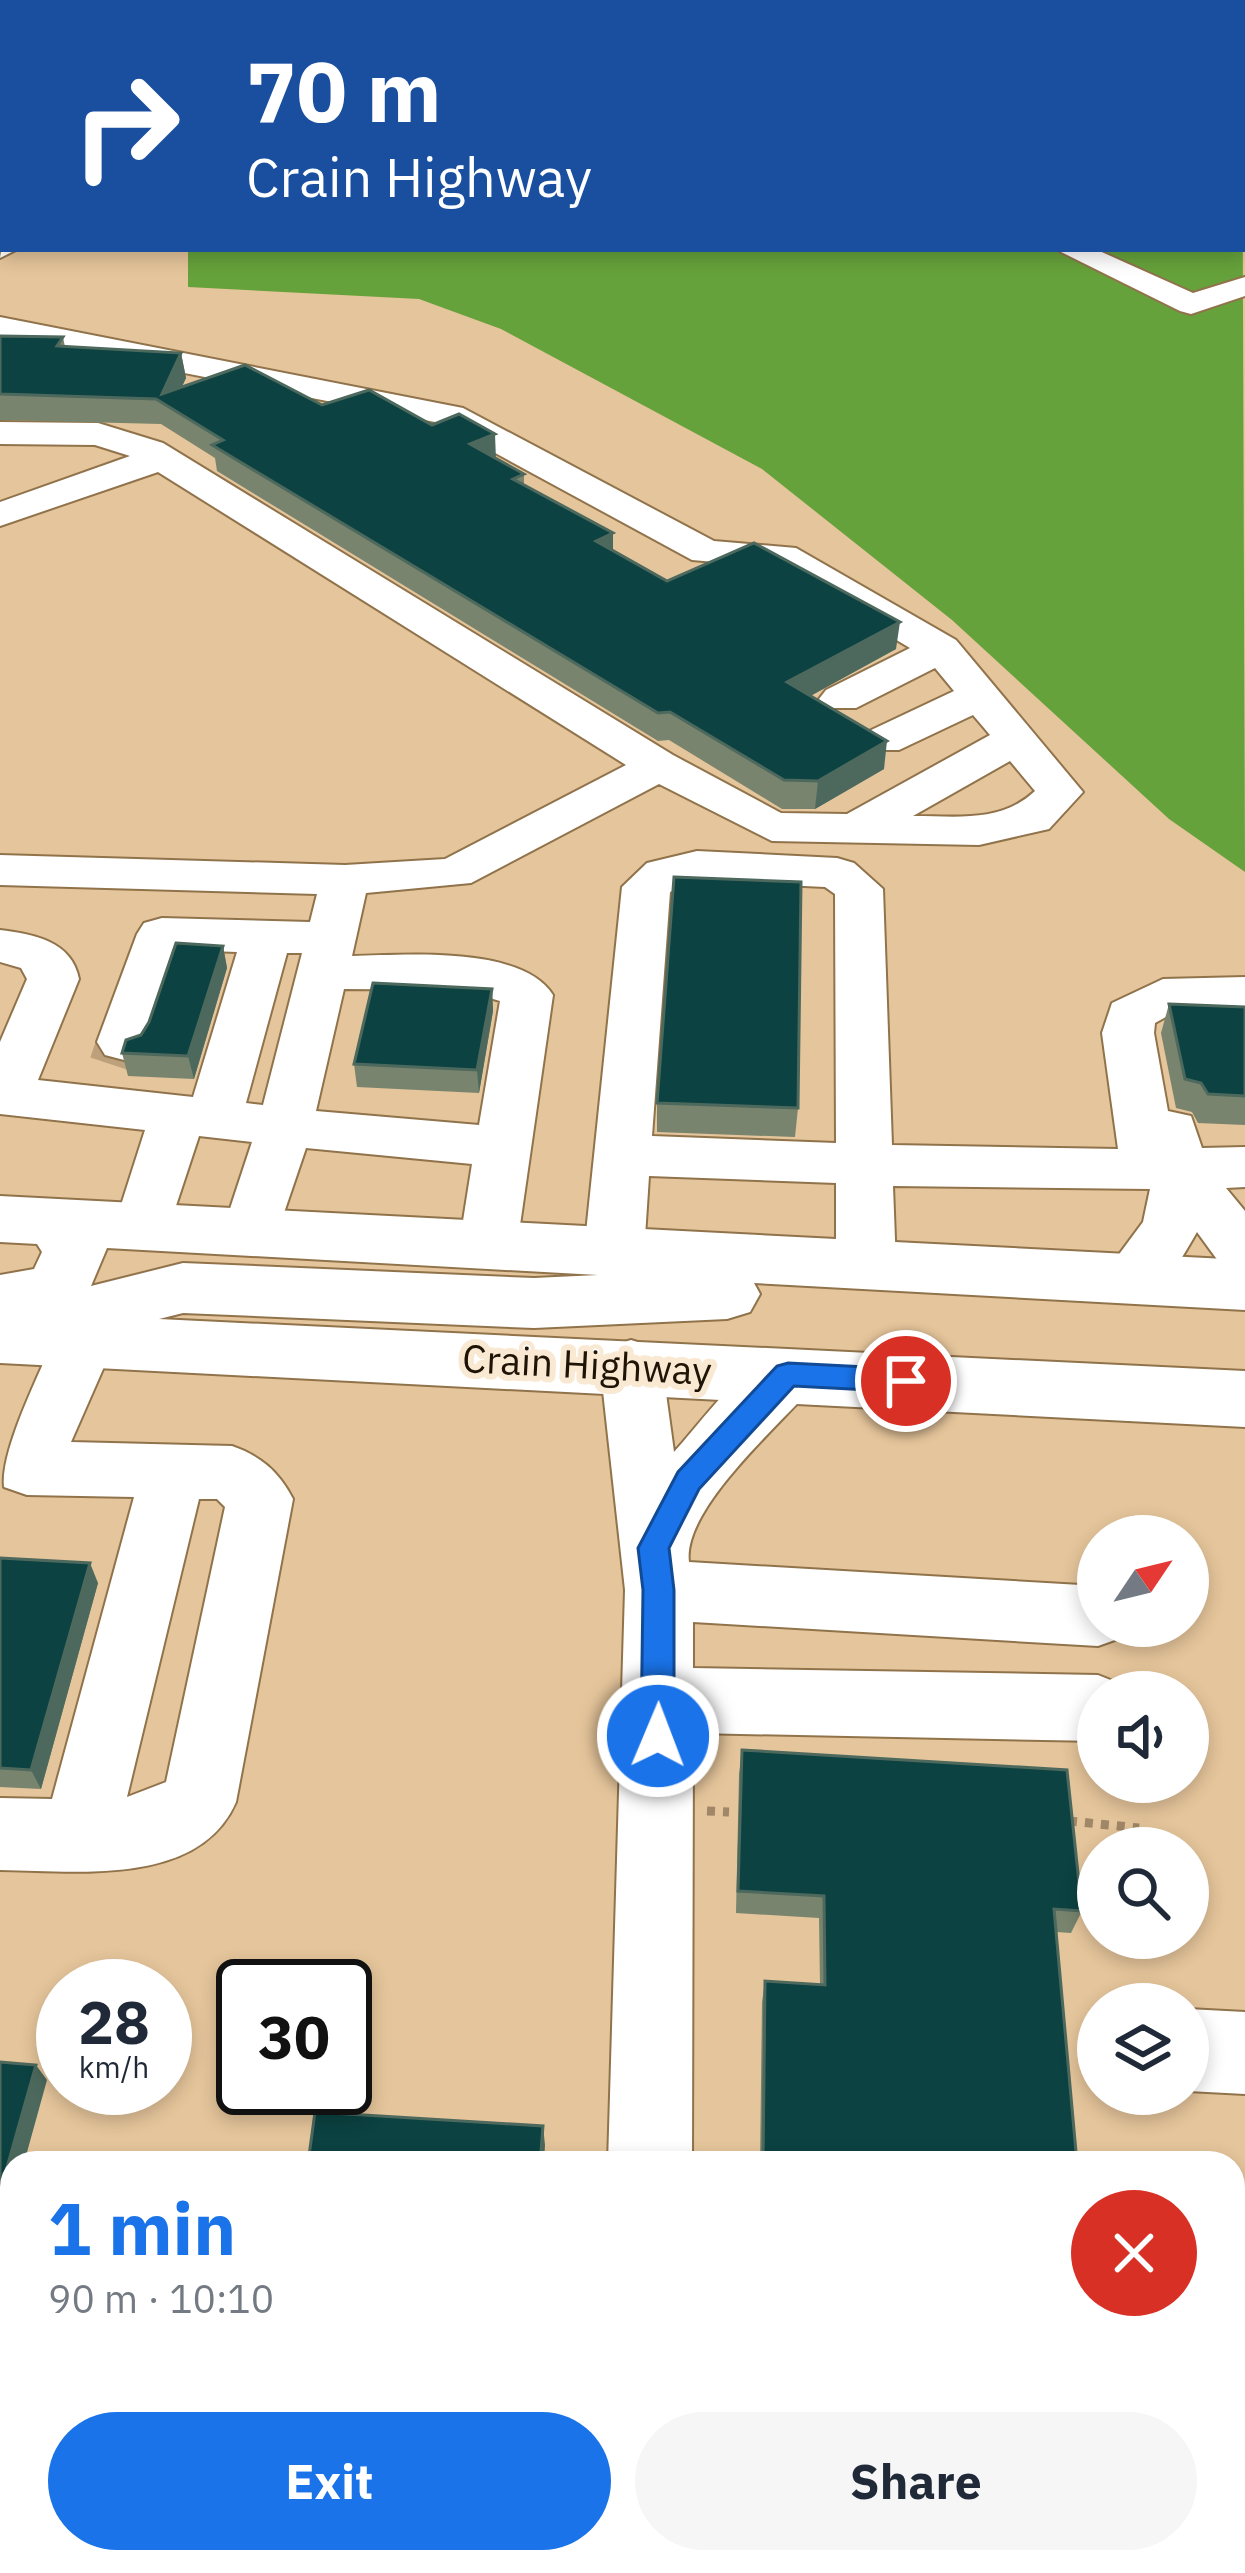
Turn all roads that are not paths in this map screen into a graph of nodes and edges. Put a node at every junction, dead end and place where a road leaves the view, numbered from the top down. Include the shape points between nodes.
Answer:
1 (1233, 0) edge
2 (1245, 0) edge
3 (1077, 252) edge
4 (1151, 252) edge
5 (1107, 266) junction
6 (1245, 286) edge
7 (0, 327) edge
8 (0, 433) edge
9 (161, 458) junction
10 (0, 515) edge
11 (940, 649) junction
12 (980, 696) junction
13 (841, 699) dead end
14 (1016, 739) junction
15 (883, 741) edge
16 (657, 765) junction
17 (856, 829) junction
18 (0, 870) edge
19 (345, 880) junction
20 (266, 937) junction
21 (0, 946) edge
22 (327, 956) junction
23 (1245, 994) edge
24 (114, 1071) junction
25 (2, 1095) edge
26 (196, 1114) junction
27 (285, 1127) junction
28 (504, 1147) junction
29 (621, 1155) junction
30 (863, 1162) junction
31 (1164, 1166) junction
32 (1245, 1167) edge
33 (28, 1221) edge
34 (143, 1227) junction
35 (251, 1233) junction
36 (488, 1246) junction
37 (614, 1252) junction
38 (1245, 1253) edge
39 (853, 1265) junction
40 (1130, 1280) junction
41 (1245, 1286) edge
42 (0, 1300) edge
43 (0, 1337) edge
44 (82, 1344) junction
45 (631, 1364) junction
46 (788, 1374) junction
47 (1245, 1399) edge
48 (173, 1472) junction
49 (7, 1478) edge
50 (656, 1569) junction
51 (1077, 1614) edge
52 (658, 1700) junction
53 (1077, 1708) edge
54 (81, 1833) junction
55 (0, 1834) edge
56 (1209, 2051) edge
57 (1245, 2054) edge
58 (650, 2151) edge

1 - 2 main road
3 - 5 street
4 - 5 street
5 - 6 street via 1191,304
7 - 11 street via 452,415 706,552 782,556
8 - 9 street via 98,434
9 - 10 street
9 - 16 street
11 - 12 street
11 - 13 street
12 - 14 street
12 - 15 street
14 - 17 street
14 - 17 street via 1060,792 1032,819 979,831
16 - 17 street via 772,827
16 - 19 street via 476,865
18 - 19 street
19 - 22 street
20 - 22 street
20 - 24 street via 161,934
20 - 26 street
21 - 25 street via 27,948 51,966 53,979
22 - 27 street
22 - 28 street via 518,985 526,995
23 - 31 street via 1150,1000 1130,1015 1130,1040 1157,1064
24 - 25 street
24 - 26 street
26 - 27 street
26 - 34 street
27 - 28 street
27 - 35 street
28 - 36 street
29 - 30 street
29 - 30 street via 646,887 664,873 697,866 837,874 859,889
29 - 37 street
30 - 31 street via 1040,1171
30 - 39 street
31 - 32 street
31 - 38 street
31 - 40 street via 1175,1225
33 - 34 main road
33 - 42 main road via 76,1250 58,1286
34 - 35 main road
35 - 36 main road
36 - 37 main road
37 - 39 main road
39 - 40 main road
39 - 44 main road via 794,1286 612,1301 183,1288 110,1305 88,1322
40 - 41 main road
43 - 44 main road, Crain Highway
44 - 45 main road, Crain Highway
44 - 49 street
45 - 46 main road, Crain Highway
45 - 50 street
46 - 47 main road, Crain Highway
46 - 50 street via 688,1481
48 - 49 street
48 - 54 street
48 - 54 street via 232,1473 260,1499 199,1802 151,1832
50 - 51 street
50 - 52 street
52 - 53 street
52 - 58 street
54 - 55 street
56 - 57 street

